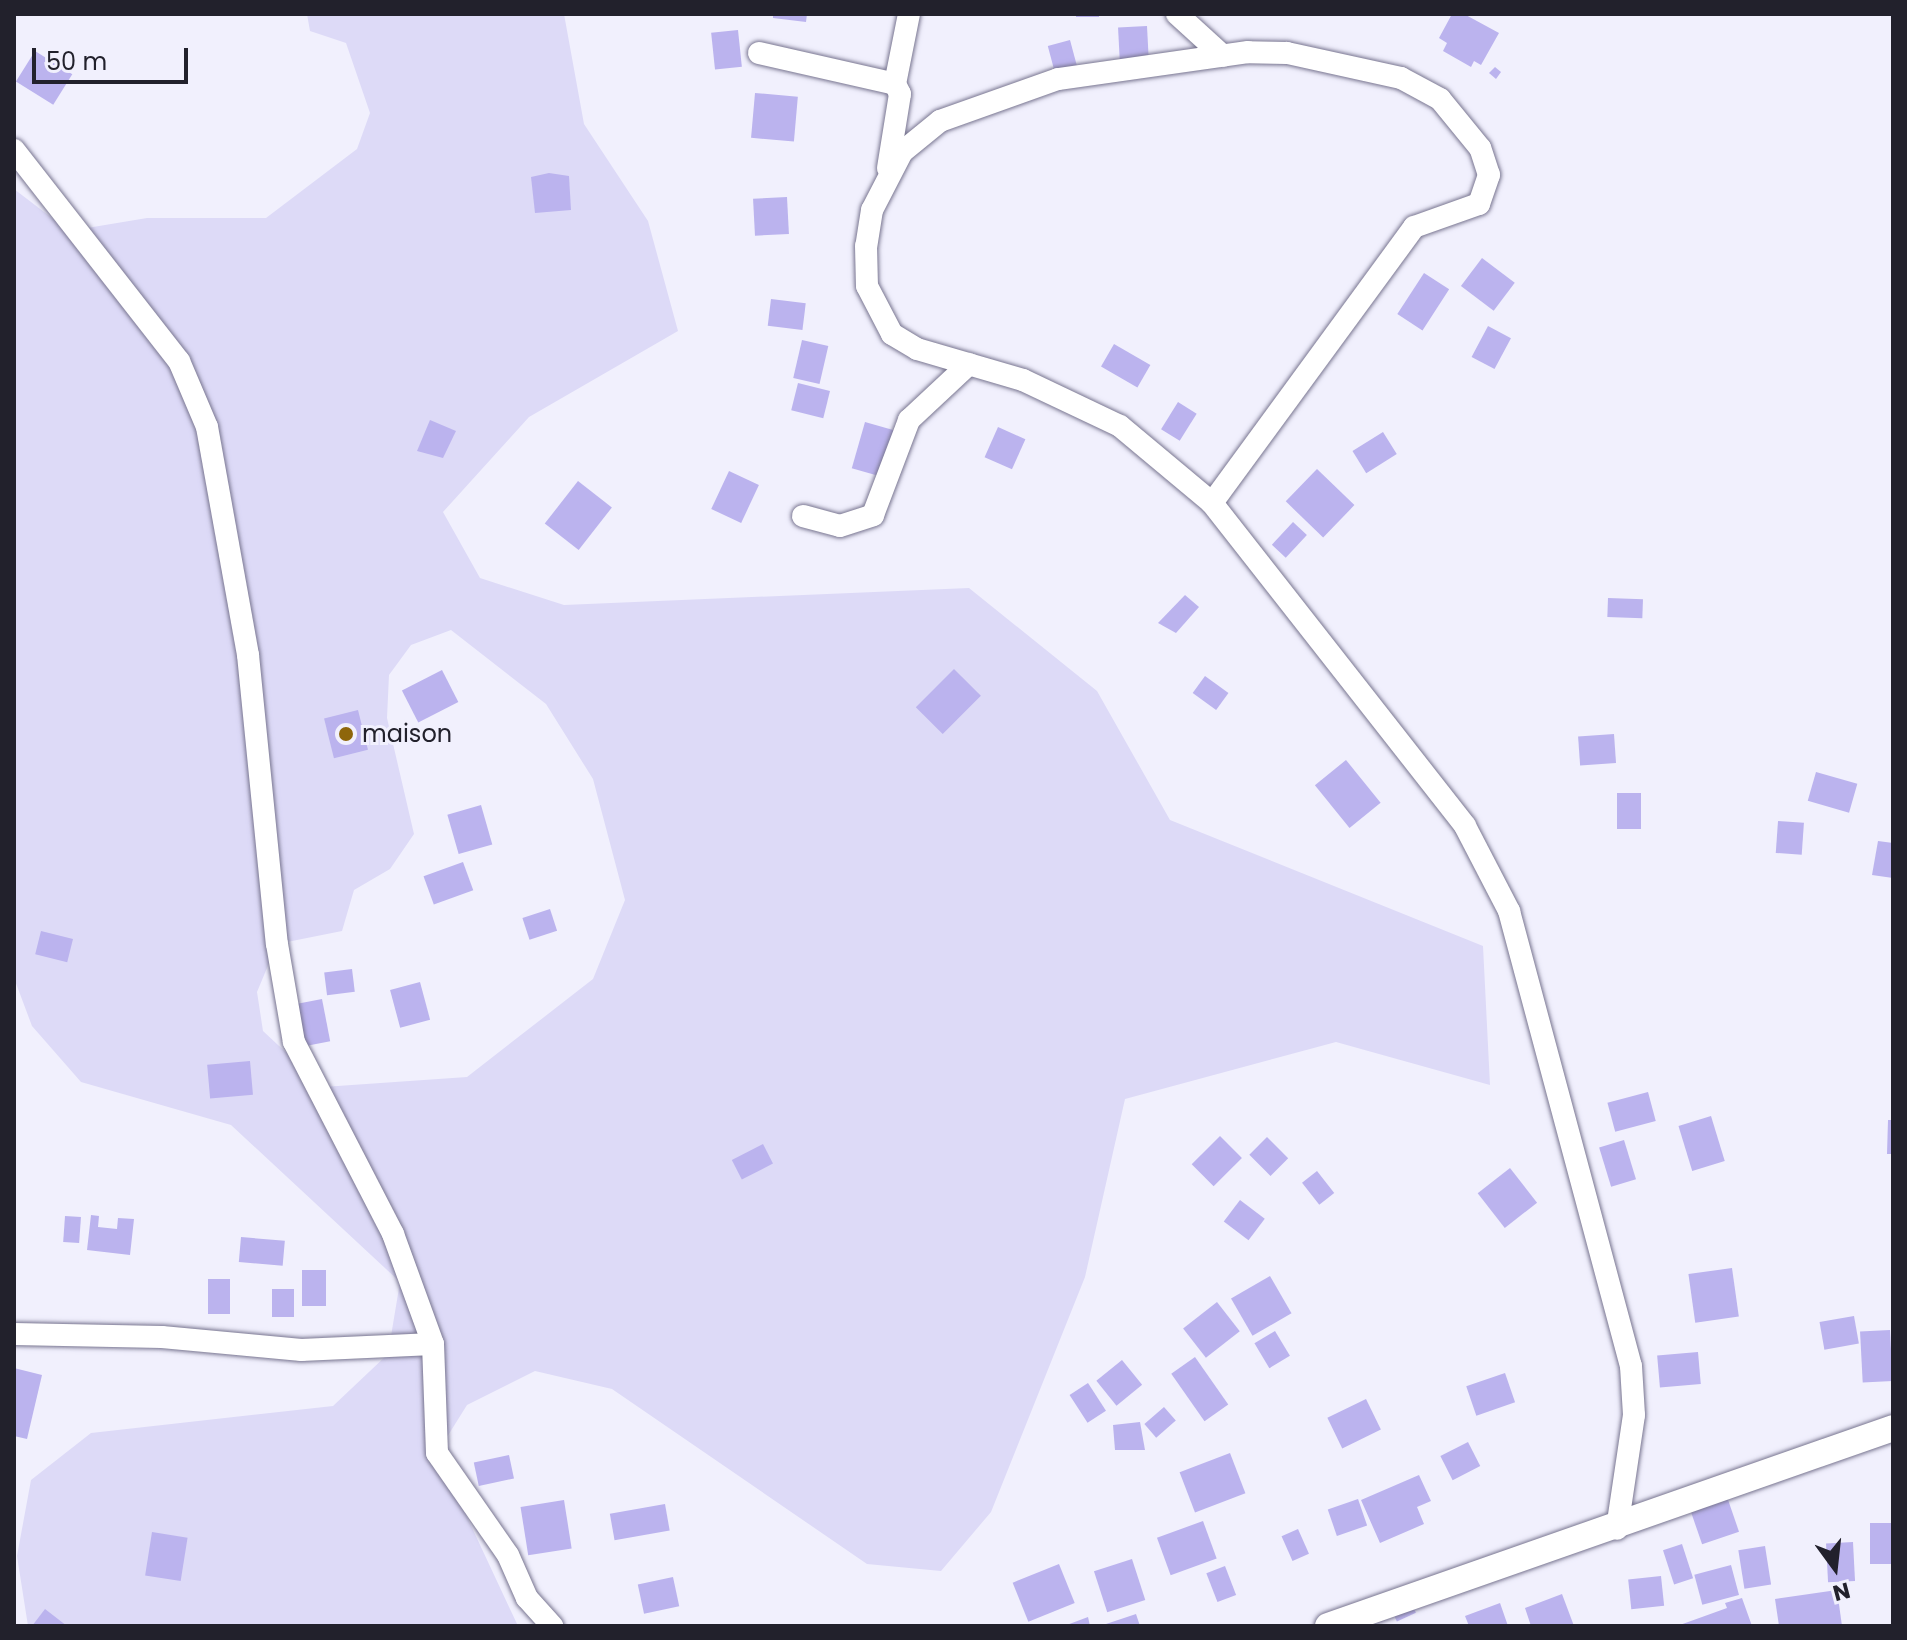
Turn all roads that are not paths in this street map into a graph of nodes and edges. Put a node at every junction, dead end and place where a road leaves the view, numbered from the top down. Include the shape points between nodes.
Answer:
1 (909, 14) edge
2 (1177, 14) edge
3 (759, 53) dead end
4 (1223, 56) junction
5 (895, 84) junction
6 (14, 150) edge
7 (887, 173) junction
8 (969, 364) junction
9 (1212, 503) junction
10 (803, 516) dead end
11 (14, 1334) edge
12 (433, 1344) junction
13 (1893, 1428) edge
14 (1617, 1529) junction
15 (552, 1626) edge
16 (1328, 1626) edge

1 - 5 street
2 - 4 street
3 - 5 street
4 - 7 street via 1058,79 993,100 940,121 902,152
4 - 9 street via 1287,53 1401,78 1440,99 1480,148 1489,175 1479,204 1414,227
5 - 7 street via 900,94
6 - 12 street via 179,361 207,427 248,655 277,944 294,1042 393,1234
7 - 8 street via 872,210 866,246 867,286 876,312 892,334 917,349
8 - 9 street via 1023,380 1120,426
8 - 10 street via 909,420 873,515 840,526
9 - 14 street via 1465,826 1509,911 1631,1366 1634,1415
11 - 12 street via 162,1337 301,1350
12 - 15 street via 437,1453 508,1555 527,1598
13 - 14 street
14 - 16 street

